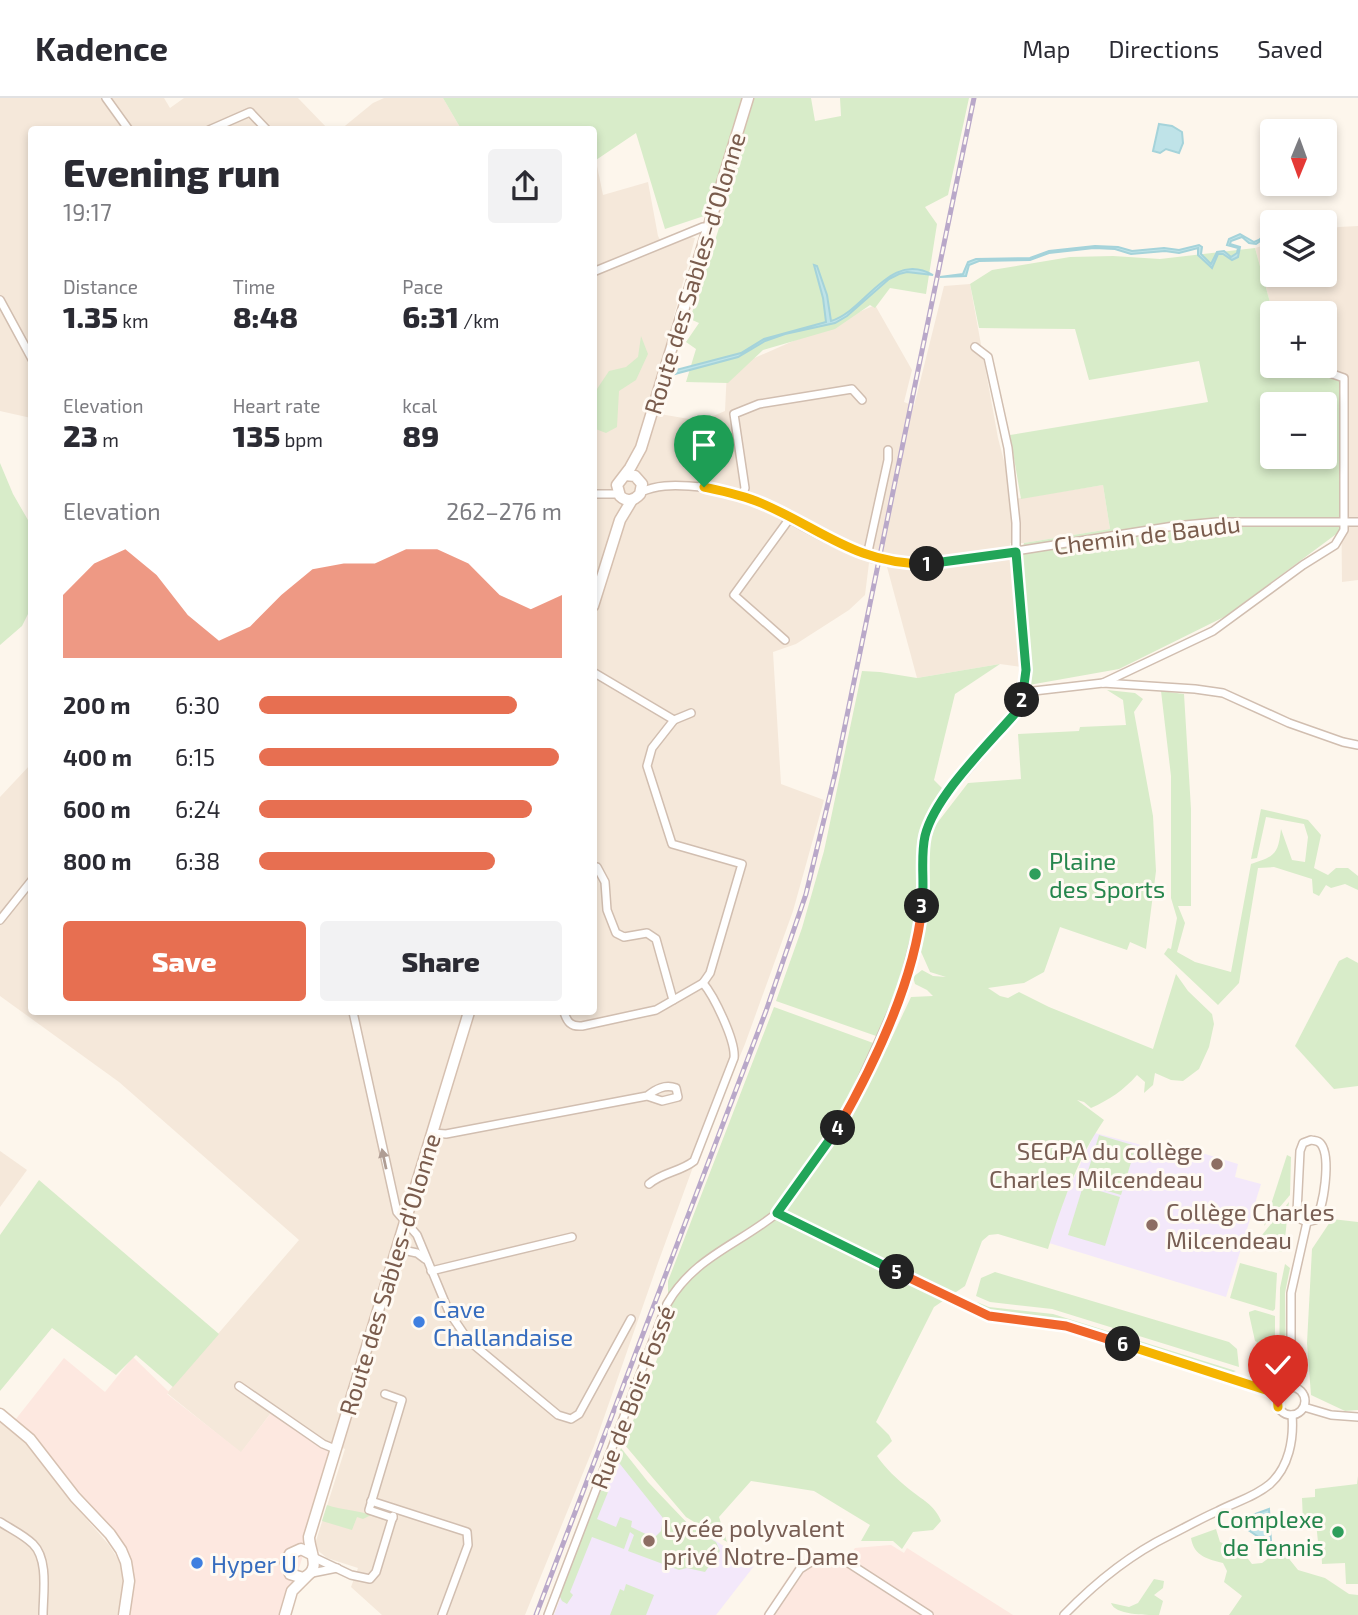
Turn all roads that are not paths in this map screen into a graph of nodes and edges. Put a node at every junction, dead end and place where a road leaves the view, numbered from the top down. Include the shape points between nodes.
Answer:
1 (106, 98) edge
2 (748, 98) edge
3 (127, 126) edge
4 (218, 126) edge
5 (263, 126) edge
6 (708, 228) junction
7 (597, 270) edge
8 (0, 300) edge
9 (975, 347) dead end
10 (28, 352) edge
11 (1337, 376) edge
12 (862, 400) dead end
13 (640, 448) junction
14 (888, 450) dead end
15 (625, 475) junction
16 (640, 483) junction
17 (618, 492) junction
18 (597, 494) edge
19 (743, 496) junction
20 (632, 500) junction
21 (790, 518) junction
22 (620, 520) junction
23 (1358, 522) edge
24 (1343, 523) junction
25 (1016, 552) junction
26 (867, 556) junction
27 (597, 593) edge
28 (785, 640) dead end
29 (597, 674) edge
30 (1103, 683) junction
31 (1025, 692) junction
32 (691, 713) dead end
33 (674, 720) junction
34 (1358, 745) edge
35 (597, 867) edge
36 (28, 885) edge
37 (0, 920) edge
38 (703, 983) junction
39 (673, 1000) junction
40 (354, 1015) edge
41 (468, 1015) edge
42 (565, 1015) edge
43 (648, 1096) dead end
44 (432, 1133) junction
45 (649, 1184) dead end
46 (777, 1213) junction
47 (1307, 1222) junction
48 (405, 1223) junction
49 (572, 1237) dead end
50 (398, 1249) junction
51 (426, 1259) junction
52 (431, 1271) junction
53 (632, 1319) dead end
54 (239, 1385) dead end
55 (1291, 1386) junction
56 (385, 1394) dead end
57 (1277, 1395) junction
58 (1304, 1406) junction
59 (1, 1415) edge
60 (1292, 1415) junction
61 (1358, 1417) edge
62 (335, 1449) junction
63 (371, 1501) junction
64 (396, 1509) junction
65 (393, 1518) junction
66 (0, 1522) edge
67 (309, 1537) junction
68 (295, 1550) junction
69 (312, 1555) junction
70 (337, 1568) junction
71 (288, 1571) junction
72 (309, 1575) junction
73 (292, 1591) junction
74 (43, 1615) edge
75 (124, 1615) edge
76 (285, 1615) edge
77 (442, 1615) edge
78 (548, 1615) edge
79 (769, 1615) edge
80 (929, 1615) edge
81 (1064, 1615) edge

1 - 3 street
2 - 6 main road, Route des Sables-d'Olonne
4 - 5 street via 250,112
6 - 7 street
6 - 13 main road, Route des Sables-d'Olonne
8 - 10 street
9 - 25 street via 988,357 1007,448
11 - 24 street via 1344,378
12 - 19 street via 852,389 759,404 734,414
13 - 15 main road, Route des Sables-d'Olonne
13 - 16 main road, Route des Sables-d'Olonne
14 - 26 street
15 - 16 main road
15 - 17 main road, Route des Sables-d'Olonne
16 - 19 street, Chemin de Baudu via 704,487
16 - 20 main road
17 - 18 street
17 - 20 main road
17 - 22 main road
19 - 21 street, Chemin de Baudu
20 - 22 main road
21 - 26 street, Chemin de Baudu
21 - 28 street via 734,595
22 - 27 main road
23 - 24 street, Chemin de Baudu
24 - 25 street, Chemin de Baudu via 1206,523
24 - 30 street via 1335,545 1213,631
25 - 26 street, Chemin de Baudu via 928,564
25 - 31 street
29 - 33 street
30 - 31 street
30 - 34 street via 1223,693 1289,723
31 - 46 street, Rue de Bois Fossé via 1018,710 942,800 930,821 924,844 921,916 901,992 846,1114
32 - 33 street
33 - 38 street via 652,748 647,766 672,844 742,864 710,973
35 - 39 street via 605,882 615,933 624,937 647,933 656,939
36 - 37 street
38 - 39 street
38 - 45 street via 729,1037 733,1058 694,1160
39 - 42 street via 651,1011 577,1026
48 -> 40 street via 394,1204
41 - 44 main road, Route des Sables-d'Olonne
43 - 44 street
44 - 48 main road, Route des Sables-d'Olonne
46 - 57 street via 989,1316 1066,1326
46 - 78 street, Rue de Bois Fossé via 693,1271 667,1304
47 - 47 street via 1319,1213 1325,1181 1322,1146 1314,1140 1303,1143 1300,1151 1297,1212
47 - 55 street via 1291,1293
48 - 50 main road, Route des Sables-d'Olonne
48 - 51 street via 417,1235
49 - 52 street
50 - 51 street
50 - 62 main road, Route des Sables-d'Olonne
51 - 52 street
52 - 53 street via 468,1340 565,1418 579,1414
54 - 62 street
55 - 57 street
55 - 58 street via 1302,1390
56 - 63 street via 402,1399
57 - 60 street via 1278,1407
58 - 60 street
58 - 61 street
59 - 75 main road via 30,1439 121,1550 129,1581
60 - 81 street via 1288,1454 1271,1483 1165,1537 1112,1572
62 - 67 main road, Route des Sables-d'Olonne
63 - 64 street
63 - 65 street via 369,1510
64 - 65 street
64 - 77 street via 467,1532 468,1545
65 - 70 street via 374,1576 366,1579
66 - 74 street via 38,1550 43,1568
67 - 68 main road
67 - 69 main road, Route des Sables-d'Olonne
68 - 69 main road
68 - 71 main road via 287,1560
69 - 70 street
69 - 72 main road via 315,1565
70 - 72 street
71 - 72 main road via 297,1577
71 - 73 main road
72 - 73 main road
73 - 76 main road
79 - 80 street via 800,1569 814,1560 830,1558 847,1562

